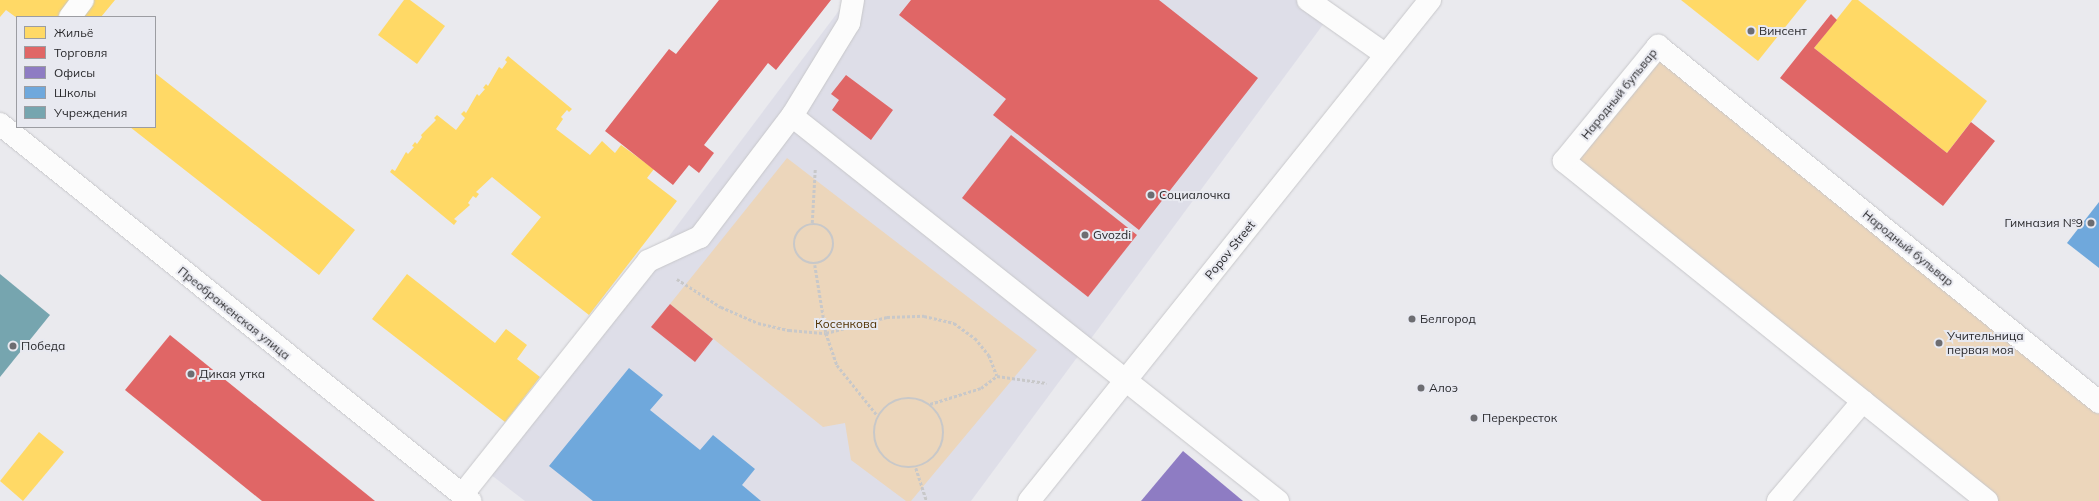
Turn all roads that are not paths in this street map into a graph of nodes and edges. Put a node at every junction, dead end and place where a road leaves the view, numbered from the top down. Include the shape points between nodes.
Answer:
1 (83, 0) edge
2 (852, 0) edge
3 (1308, 0) edge
4 (1430, 0) edge
5 (71, 16) edge
6 (1386, 55) junction
7 (792, 116) junction
8 (0, 124) edge
9 (1126, 380) junction
10 (1863, 401) junction
11 (2099, 402) edge
12 (466, 498) edge
13 (1029, 501) edge
14 (1278, 501) edge
15 (1778, 501) edge
16 (1987, 501) edge

1 - 5 street
2 - 7 street via 849,23
3 - 6 street
4 - 6 street, Popov Street
6 - 9 street, Popov Street
7 - 9 street
7 - 12 street via 700,237 648,261
8 - 12 street, Преображенская улица
9 - 13 street, Popov Street
9 - 14 street
10 - 11 street, Народный бульвар via 1564,161 1658,46
10 - 15 street
10 - 16 street, Народный бульвар

